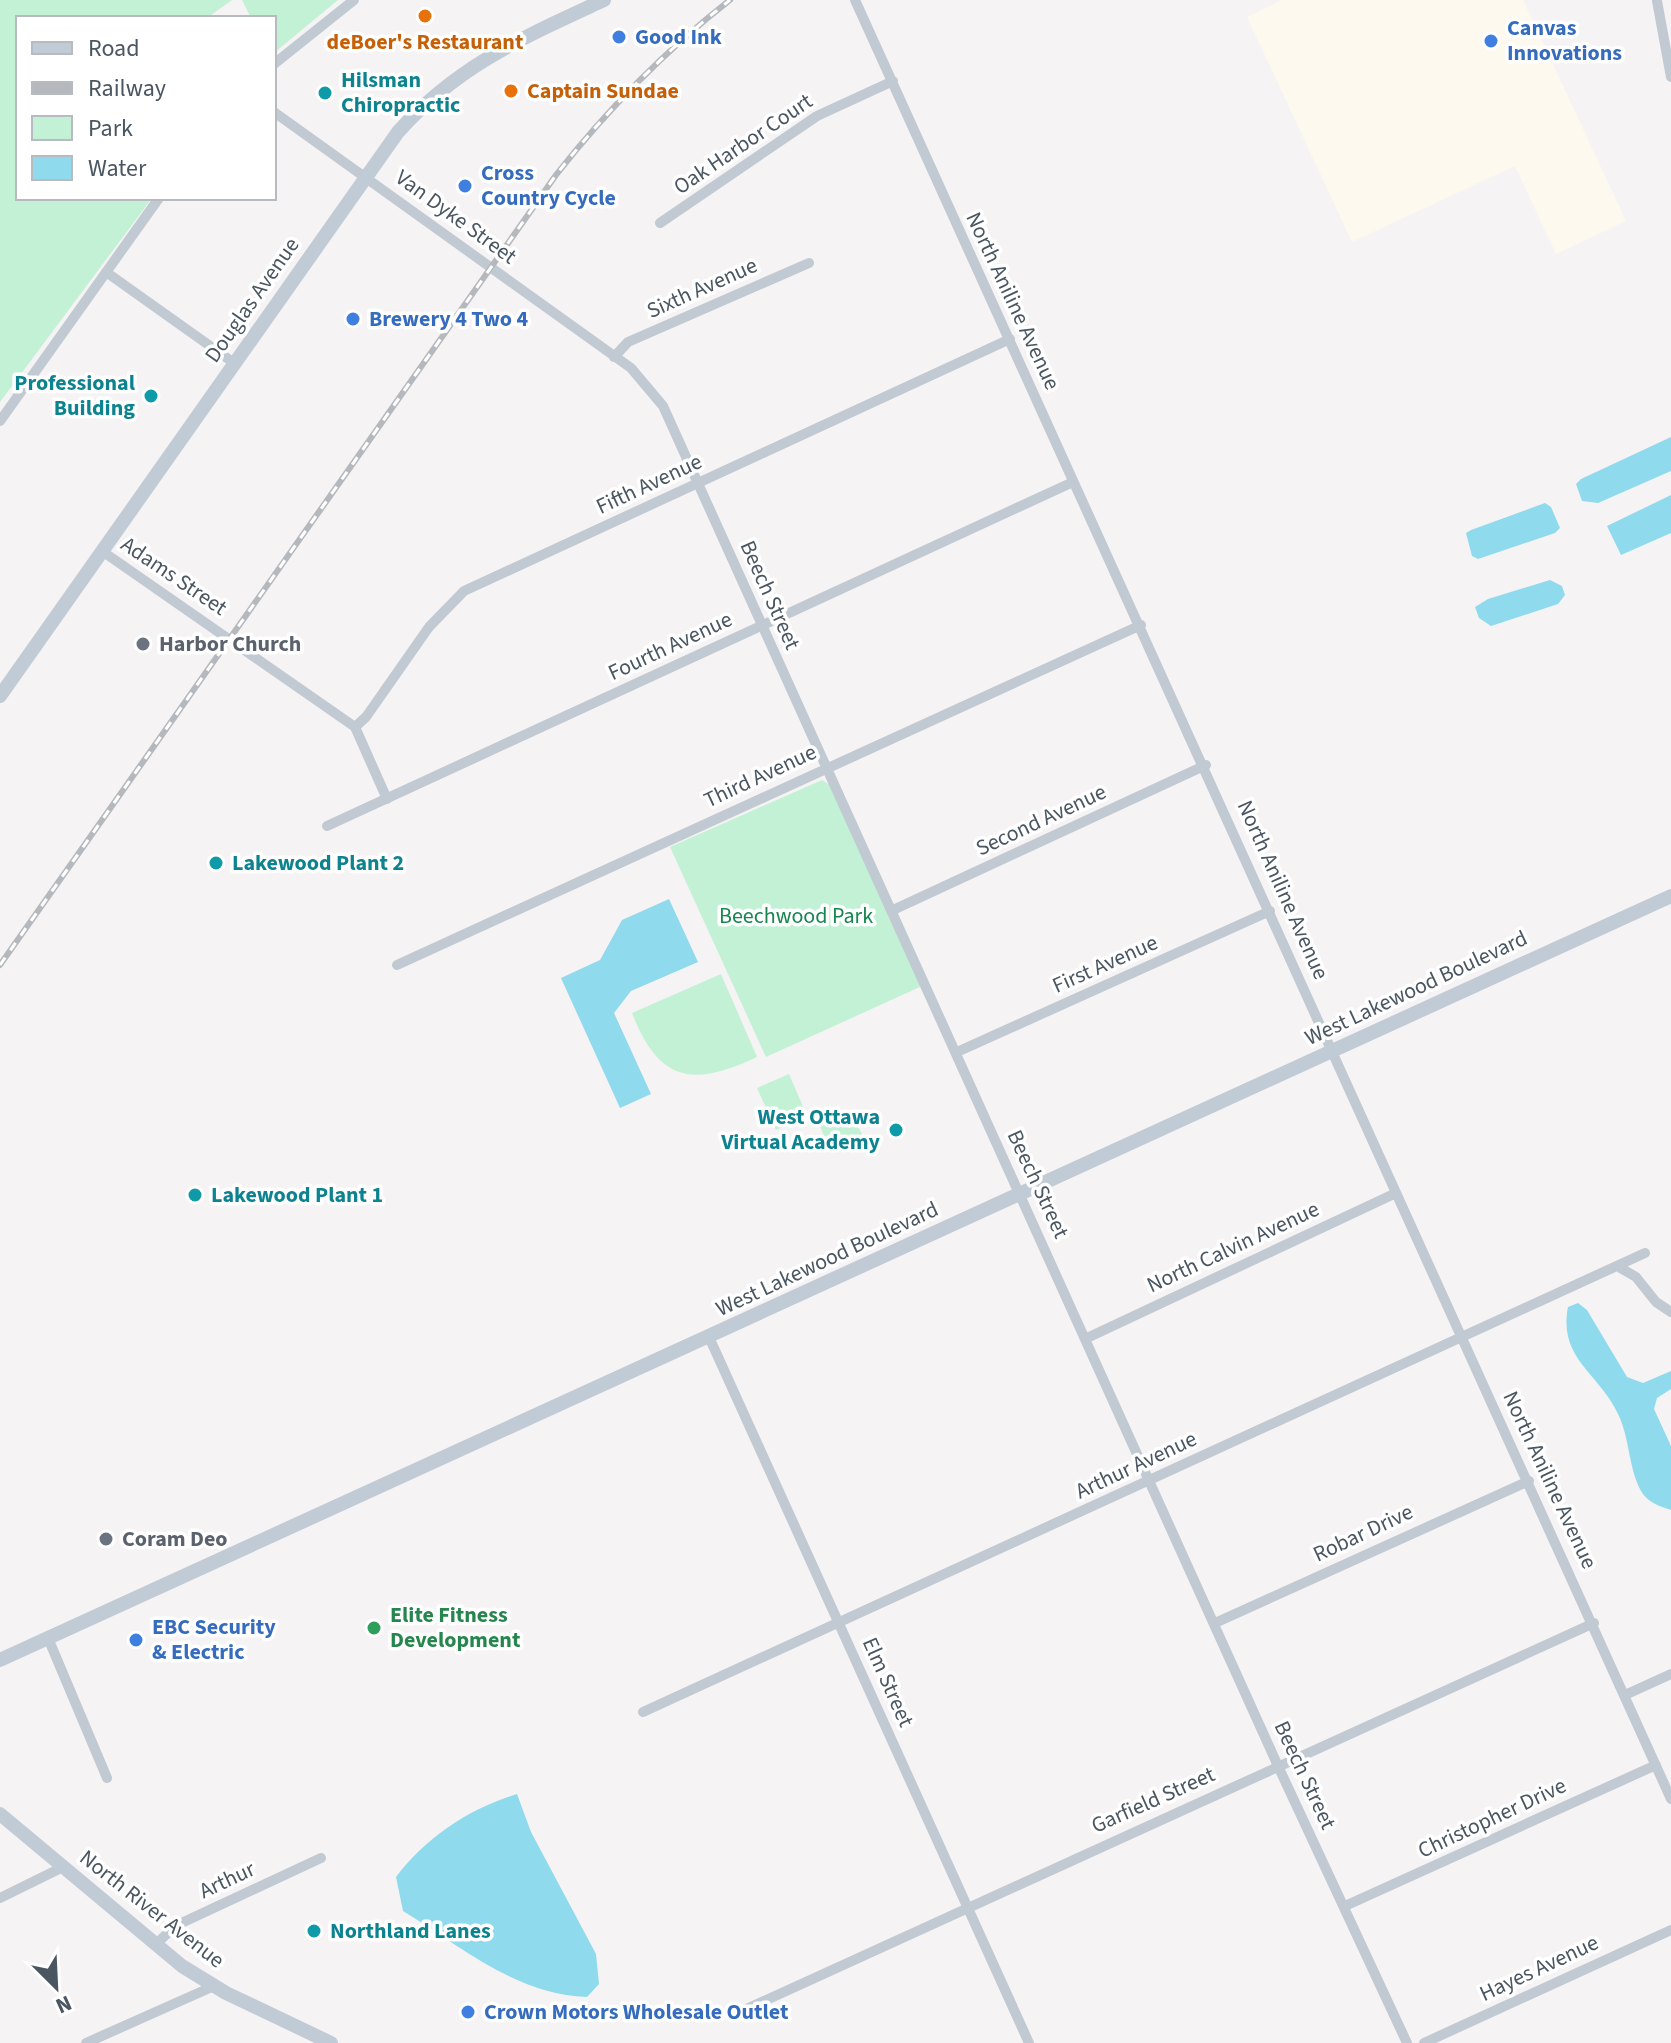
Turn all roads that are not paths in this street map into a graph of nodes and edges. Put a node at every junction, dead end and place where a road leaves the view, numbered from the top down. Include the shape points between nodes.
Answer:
1 (354, 0) edge
2 (604, 0) edge
3 (855, 0) edge
4 (1657, 1) edge
5 (276, 62) edge
6 (1671, 77) edge
7 (893, 81) junction
8 (276, 113) edge
9 (365, 177) junction
10 (158, 200) edge
11 (660, 223) dead end
12 (809, 263) dead end
13 (106, 272) junction
14 (1010, 339) junction
15 (614, 357) junction
16 (234, 363) junction
17 (0, 421) edge
18 (1073, 482) junction
19 (700, 484) junction
20 (102, 551) junction
21 (1141, 625) junction
22 (761, 626) junction
23 (0, 696) edge
24 (355, 727) junction
25 (1206, 765) junction
26 (828, 767) junction
27 (387, 799) junction
28 (327, 826) dead end
29 (1671, 896) edge
30 (893, 910) junction
31 (1270, 911) junction
32 (397, 965) dead end
33 (1333, 1050) junction
34 (957, 1052) junction
35 (1396, 1193) junction
36 (1021, 1195) junction
37 (1645, 1253) dead end
38 (1617, 1266) junction
39 (1671, 1310) edge
40 (709, 1337) junction
41 (1087, 1338) junction
42 (1462, 1338) junction
43 (1150, 1480) junction
44 (1529, 1481) junction
45 (839, 1622) junction
46 (1215, 1623) junction
47 (1594, 1623) junction
48 (48, 1638) junction
49 (0, 1660) edge
50 (1671, 1674) edge
51 (1625, 1695) junction
52 (643, 1712) dead end
53 (1656, 1765) junction
54 (1278, 1766) junction
55 (107, 1778) dead end
56 (1671, 1799) edge
57 (0, 1814) edge
58 (321, 1858) dead end
59 (63, 1867) junction
60 (0, 1898) edge
61 (967, 1906) junction
62 (1345, 1906) junction
63 (1671, 1930) edge
64 (155, 1945) junction
65 (214, 1986) junction
66 (731, 2016) dead end
67 (86, 2043) edge
68 (330, 2043) edge
69 (1029, 2043) edge
70 (1407, 2043) edge
71 (1424, 2043) edge

1 - 5 street
2 - 9 street, Douglas Avenue via 462,72 415,114
3 - 7 street, North Aniline Avenue
4 - 6 street
7 - 11 street, Oak Harbor Court via 817,116
7 - 14 street, North Aniline Avenue
8 - 9 street, Van Dyke Street
9 - 15 street, Van Dyke Street
9 - 16 street, Douglas Avenue
10 - 13 street
12 - 15 street, Sixth Avenue via 628,342
13 - 16 street
13 - 17 street
14 - 18 street, North Aniline Avenue
14 - 19 street, Fifth Avenue
15 - 19 street, Beech Street via 648,384 663,406
16 - 20 street, Douglas Avenue
18 - 21 street, North Aniline Avenue
18 - 22 street, Fourth Avenue
19 - 22 street, Beech Street
19 - 24 street, Fifth Avenue via 464,591 429,627
20 - 23 street, Douglas Avenue
20 - 24 street, Adams Street
21 - 25 street, North Aniline Avenue
21 - 26 street, Third Avenue
22 - 26 street, Beech Street
22 - 27 street, Fourth Avenue
24 - 27 street
25 - 30 street, Second Avenue
25 - 31 street, North Aniline Avenue
26 - 30 street, Beech Street
26 - 32 street, Third Avenue
27 - 28 street, Fourth Avenue
29 - 33 street, West Lakewood Boulevard
30 - 34 street, Beech Street
31 - 33 street, North Aniline Avenue
31 - 34 street, First Avenue
33 - 35 street, North Aniline Avenue
33 - 36 street, West Lakewood Boulevard
34 - 36 street, Beech Street
35 - 41 street, North Calvin Avenue
35 - 42 street, North Aniline Avenue
36 - 40 street, West Lakewood Boulevard
36 - 41 street, Beech Street
37 - 38 street, Arthur Avenue
38 - 39 street
38 - 42 street, Arthur Avenue
40 - 45 street, Elm Street
40 - 48 street, West Lakewood Boulevard
41 - 43 street, Beech Street
42 - 43 street, Arthur Avenue
42 - 44 street, North Aniline Avenue
43 - 45 street, Arthur Avenue
43 - 46 street, Beech Street
44 - 46 street, Robar Drive
44 - 47 street, North Aniline Avenue
45 - 52 street, Arthur Avenue
45 - 61 street, Elm Street
46 - 54 street, Beech Street
47 - 51 street, North Aniline Avenue
47 - 54 street, Garfield Street
48 - 49 street, West Lakewood Boulevard
48 - 55 street
50 - 51 street
51 - 53 street, North Aniline Avenue
53 - 56 street, North Aniline Avenue
53 - 62 street, Christopher Drive
54 - 61 street, Garfield Street
54 - 62 street, Beech Street
57 - 59 street, North River Avenue
58 - 64 street, Arthur via 175,1926
59 - 60 street
59 - 64 street, North River Avenue
61 - 66 street, Garfield Street
61 - 69 street, Elm Street
62 - 70 street, Beech Street
63 - 71 street, Hayes Avenue
64 - 65 street, North River Avenue
65 - 67 street
65 - 68 street, North River Avenue

